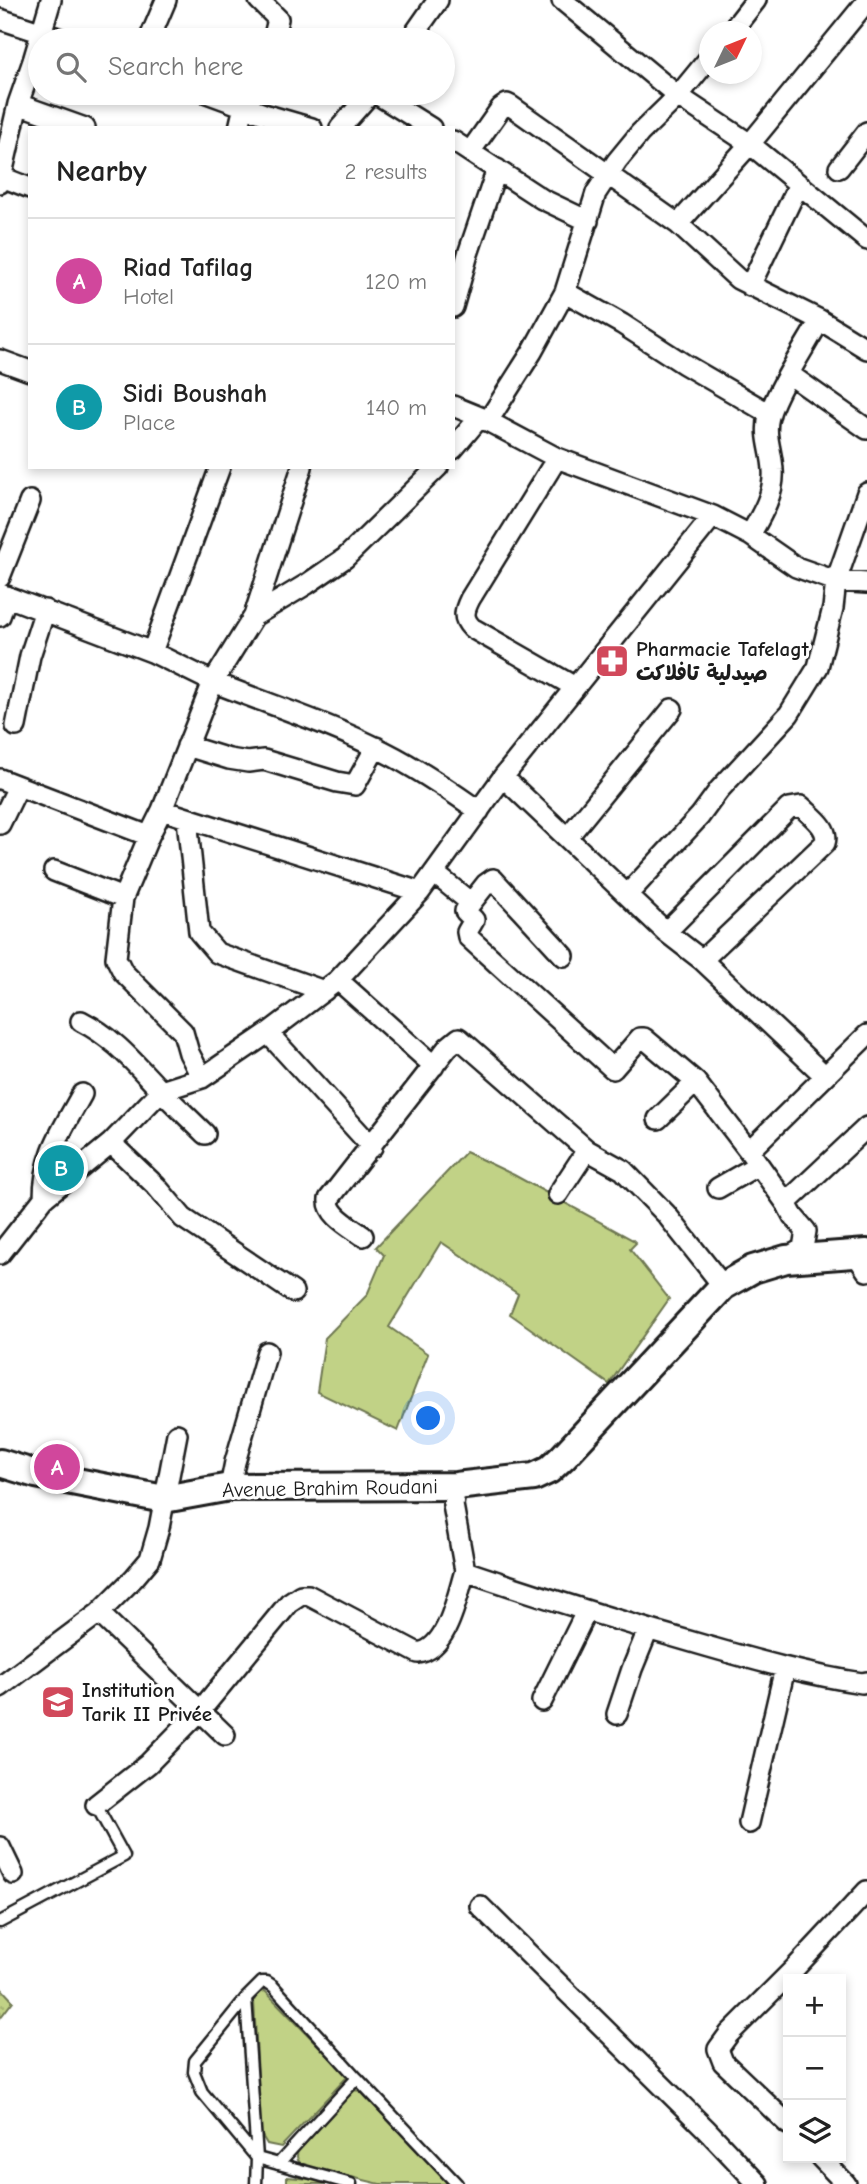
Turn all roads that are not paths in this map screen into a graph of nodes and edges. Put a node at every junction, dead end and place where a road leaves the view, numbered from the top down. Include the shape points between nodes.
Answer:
1 (51, 0) edge
2 (166, 0) edge
3 (259, 0) edge
4 (438, 0) edge
5 (562, 0) edge
6 (755, 1) edge
7 (867, 1) edge
8 (0, 19) edge
9 (739, 21) edge
10 (28, 28) edge
11 (43, 28) edge
12 (154, 28) edge
13 (276, 28) edge
14 (418, 28) edge
15 (699, 70) edge
16 (28, 74) edge
17 (678, 96) junction
18 (18, 104) junction
19 (247, 105) edge
20 (255, 105) edge
21 (362, 105) edge
22 (393, 105) edge
23 (79, 126) edge
24 (240, 126) edge
25 (305, 126) edge
26 (342, 126) edge
27 (428, 126) edge
28 (867, 132) edge
29 (5, 136) edge
30 (750, 144) junction
31 (462, 147) edge
32 (839, 168) dead end
33 (497, 169) junction
34 (608, 174) junction
35 (1, 180) edge
36 (799, 184) junction
37 (28, 187) edge
38 (588, 221) junction
39 (678, 224) junction
40 (867, 240) edge
41 (461, 252) edge
42 (750, 286) junction
43 (565, 292) junction
44 (455, 293) edge
45 (820, 320) junction
46 (867, 349) edge
47 (0, 360) edge
48 (28, 370) edge
49 (789, 374) junction
50 (455, 407) edge
51 (770, 414) junction
52 (484, 419) junction
53 (867, 429) edge
54 (455, 447) edge
55 (557, 458) junction
56 (219, 469) edge
57 (301, 469) edge
58 (436, 469) edge
59 (867, 493) edge
60 (30, 501) dead end
61 (713, 516) junction
62 (750, 535) junction
63 (0, 577) edge
64 (836, 581) junction
65 (867, 583) edge
66 (4, 595) edge
67 (45, 610) junction
68 (0, 616) edge
69 (254, 616) junction
70 (152, 652) junction
71 (213, 682) junction
72 (575, 687) junction
73 (673, 709) dead end
74 (16, 726) dead end
75 (187, 746) junction
76 (376, 747) junction
77 (503, 777) junction
78 (9, 783) edge
79 (162, 810) junction
80 (479, 811) junction
81 (187, 819) junction
82 (0, 824) edge
83 (149, 836) junction
84 (567, 838) junction
85 (54, 871) dead end
86 (434, 873) junction
87 (419, 892) junction
88 (627, 895) junction
89 (123, 898) junction
90 (471, 903) junction
91 (666, 932) junction
92 (564, 956) dead end
93 (702, 960) junction
94 (331, 986) junction
95 (81, 1021) dead end
96 (268, 1033) junction
97 (867, 1035) edge
98 (433, 1066) junction
99 (825, 1076) junction
100 (202, 1079) junction
101 (696, 1082) junction
102 (162, 1091) junction
103 (82, 1094) dead end
104 (658, 1119) dead end
105 (867, 1127) edge
106 (205, 1134) dead end
107 (111, 1143) junction
108 (372, 1147) junction
109 (587, 1150) junction
110 (753, 1158) junction
111 (718, 1188) dead end
112 (558, 1194) dead end
113 (44, 1198) junction
114 (786, 1203) junction
115 (363, 1236) dead end
116 (0, 1254) edge
117 (786, 1259) junction
118 (863, 1259) edge
119 (723, 1286) junction
120 (293, 1292) dead end
121 (267, 1352) dead end
122 (177, 1434) dead end
123 (0, 1462) edge
124 (456, 1486) junction
125 (230, 1487) junction
126 (164, 1499) junction
127 (465, 1571) junction
128 (586, 1612) junction
129 (99, 1613) junction
130 (648, 1630) junction
131 (785, 1668) junction
132 (867, 1682) edge
133 (0, 1688) edge
134 (542, 1701) dead end
135 (200, 1711) junction
136 (617, 1714) dead end
137 (225, 1735) dead end
138 (96, 1805) joint
139 (749, 1823) dead end
140 (0, 1847) edge
141 (13, 1874) dead end
142 (867, 1891) edge
143 (480, 1906) dead end
144 (0, 1922) edge
145 (246, 1998) junction
146 (357, 2078) junction
147 (783, 2119) edge
148 (257, 2158) junction
149 (826, 2163) edge
150 (278, 2164) junction
151 (256, 2184) edge
152 (351, 2184) edge
153 (457, 2184) edge
154 (758, 2184) edge
155 (846, 2184) edge

1 - 11 street
2 - 12 street
3 - 13 street via 278,19
4 - 14 street
5 - 17 street
6 - 9 street
7 - 30 street
8 - 10 street
15 - 17 street
16 - 18 street
17 - 30 street
17 - 34 street via 640,133
18 - 23 street
18 - 29 street
19 - 24 street
20 - 25 street via 264,114
21 - 26 street
22 - 27 street
28 - 32 street
29 - 35 street
30 - 36 street
30 - 39 street
31 - 33 street
31 - 34 street via 507,104
33 - 38 street via 542,199
33 - 41 street
34 - 38 street via 596,193
34 - 39 street
35 - 37 street
36 - 40 street
36 - 42 street
38 - 43 street
39 - 42 street
41 - 44 street
42 - 45 street
43 - 51 street
43 - 52 street via 532,352
45 - 46 street
45 - 49 street
47 - 48 street
49 - 51 street
49 - 53 street
50 - 52 street
51 - 62 street via 766,433 774,472 764,510
52 - 54 street
52 - 55 street
55 - 61 street
55 - 72 street via 470,598 464,617 472,628
56 - 70 street
57 - 69 street
58 - 69 street via 345,558
59 - 64 street
60 - 63 street
61 - 62 street
61 - 72 street
62 - 64 street via 796,567
64 - 65 street
64 - 88 street via 818,667 789,714
66 - 67 street
66 - 68 street
67 - 70 street
67 - 74 street
69 - 71 street
70 - 71 street
71 - 75 street
71 - 76 street
72 - 77 street
73 - 84 street
75 - 76 street via 229,760 264,760 355,785
75 - 79 street
76 - 80 street via 436,780
77 - 80 street
77 - 84 street
78 - 82 street
78 - 83 street
79 - 81 street
79 - 83 street
80 - 86 street
81 - 87 street
81 - 94 street via 199,932 205,941 217,953
83 - 89 street
84 - 88 street
85 - 89 street
86 - 87 street
86 - 90 street
87 - 94 street
88 - 91 street
89 - 100 street via 116,958 123,972 183,1032
90 - 92 street via 493,879
90 - 101 street via 465,911 474,920 468,937 613,1069 644,1038
91 - 93 street
91 - 93 street via 789,808 801,806 825,830 825,843
93 - 99 street
94 - 96 street
94 - 98 street
95 - 102 street via 122,1048
96 - 100 street
96 - 108 street
97 - 99 street
98 - 108 street
98 - 109 street via 455,1040 463,1039
99 - 110 street
100 - 102 street
101 - 104 street
101 - 110 street
102 - 106 street
102 - 107 street
103 - 113 street via 50,1156
105 - 114 street
107 - 113 street
107 - 120 street via 183,1218
108 - 115 street via 328,1203 331,1211
109 - 112 street
109 - 119 street via 623,1170 666,1214
110 - 111 street
110 - 114 street
113 - 116 street
114 - 117 street via 806,1231 803,1248
117 - 118 street, Avenue Brahim Roudani
117 - 119 street, Avenue Brahim Roudani
119 - 124 street, Avenue Brahim Roudani via 549,1470 534,1478
121 - 125 street
122 - 126 street
123 - 126 street, Avenue Brahim Roudani via 36,1475
124 - 125 street, Avenue Brahim Roudani
124 - 127 street via 453,1505
125 - 126 street, Avenue Brahim Roudani
126 - 129 street via 150,1559
127 - 128 street
127 - 135 street via 443,1636 425,1652 418,1653 308,1595 300,1595
128 - 130 street
128 - 134 street
129 - 133 street
129 - 135 street
130 - 131 street
130 - 136 street
131 - 132 street
131 - 139 street
135 - 137 street
135 - 138 street via 148,1764
138 - 144 lane via 124,1856
140 - 141 street
142 - 147 street via 718,2049 723,2062
143 - 154 street
145 - 146 lane via 262,1982 268,1982
145 - 148 lane
145 - 148 lane via 195,2061 194,2072 202,2092
146 - 150 lane
146 - 153 lane
148 - 150 lane
148 - 151 lane
149 - 155 street
150 - 152 lane

